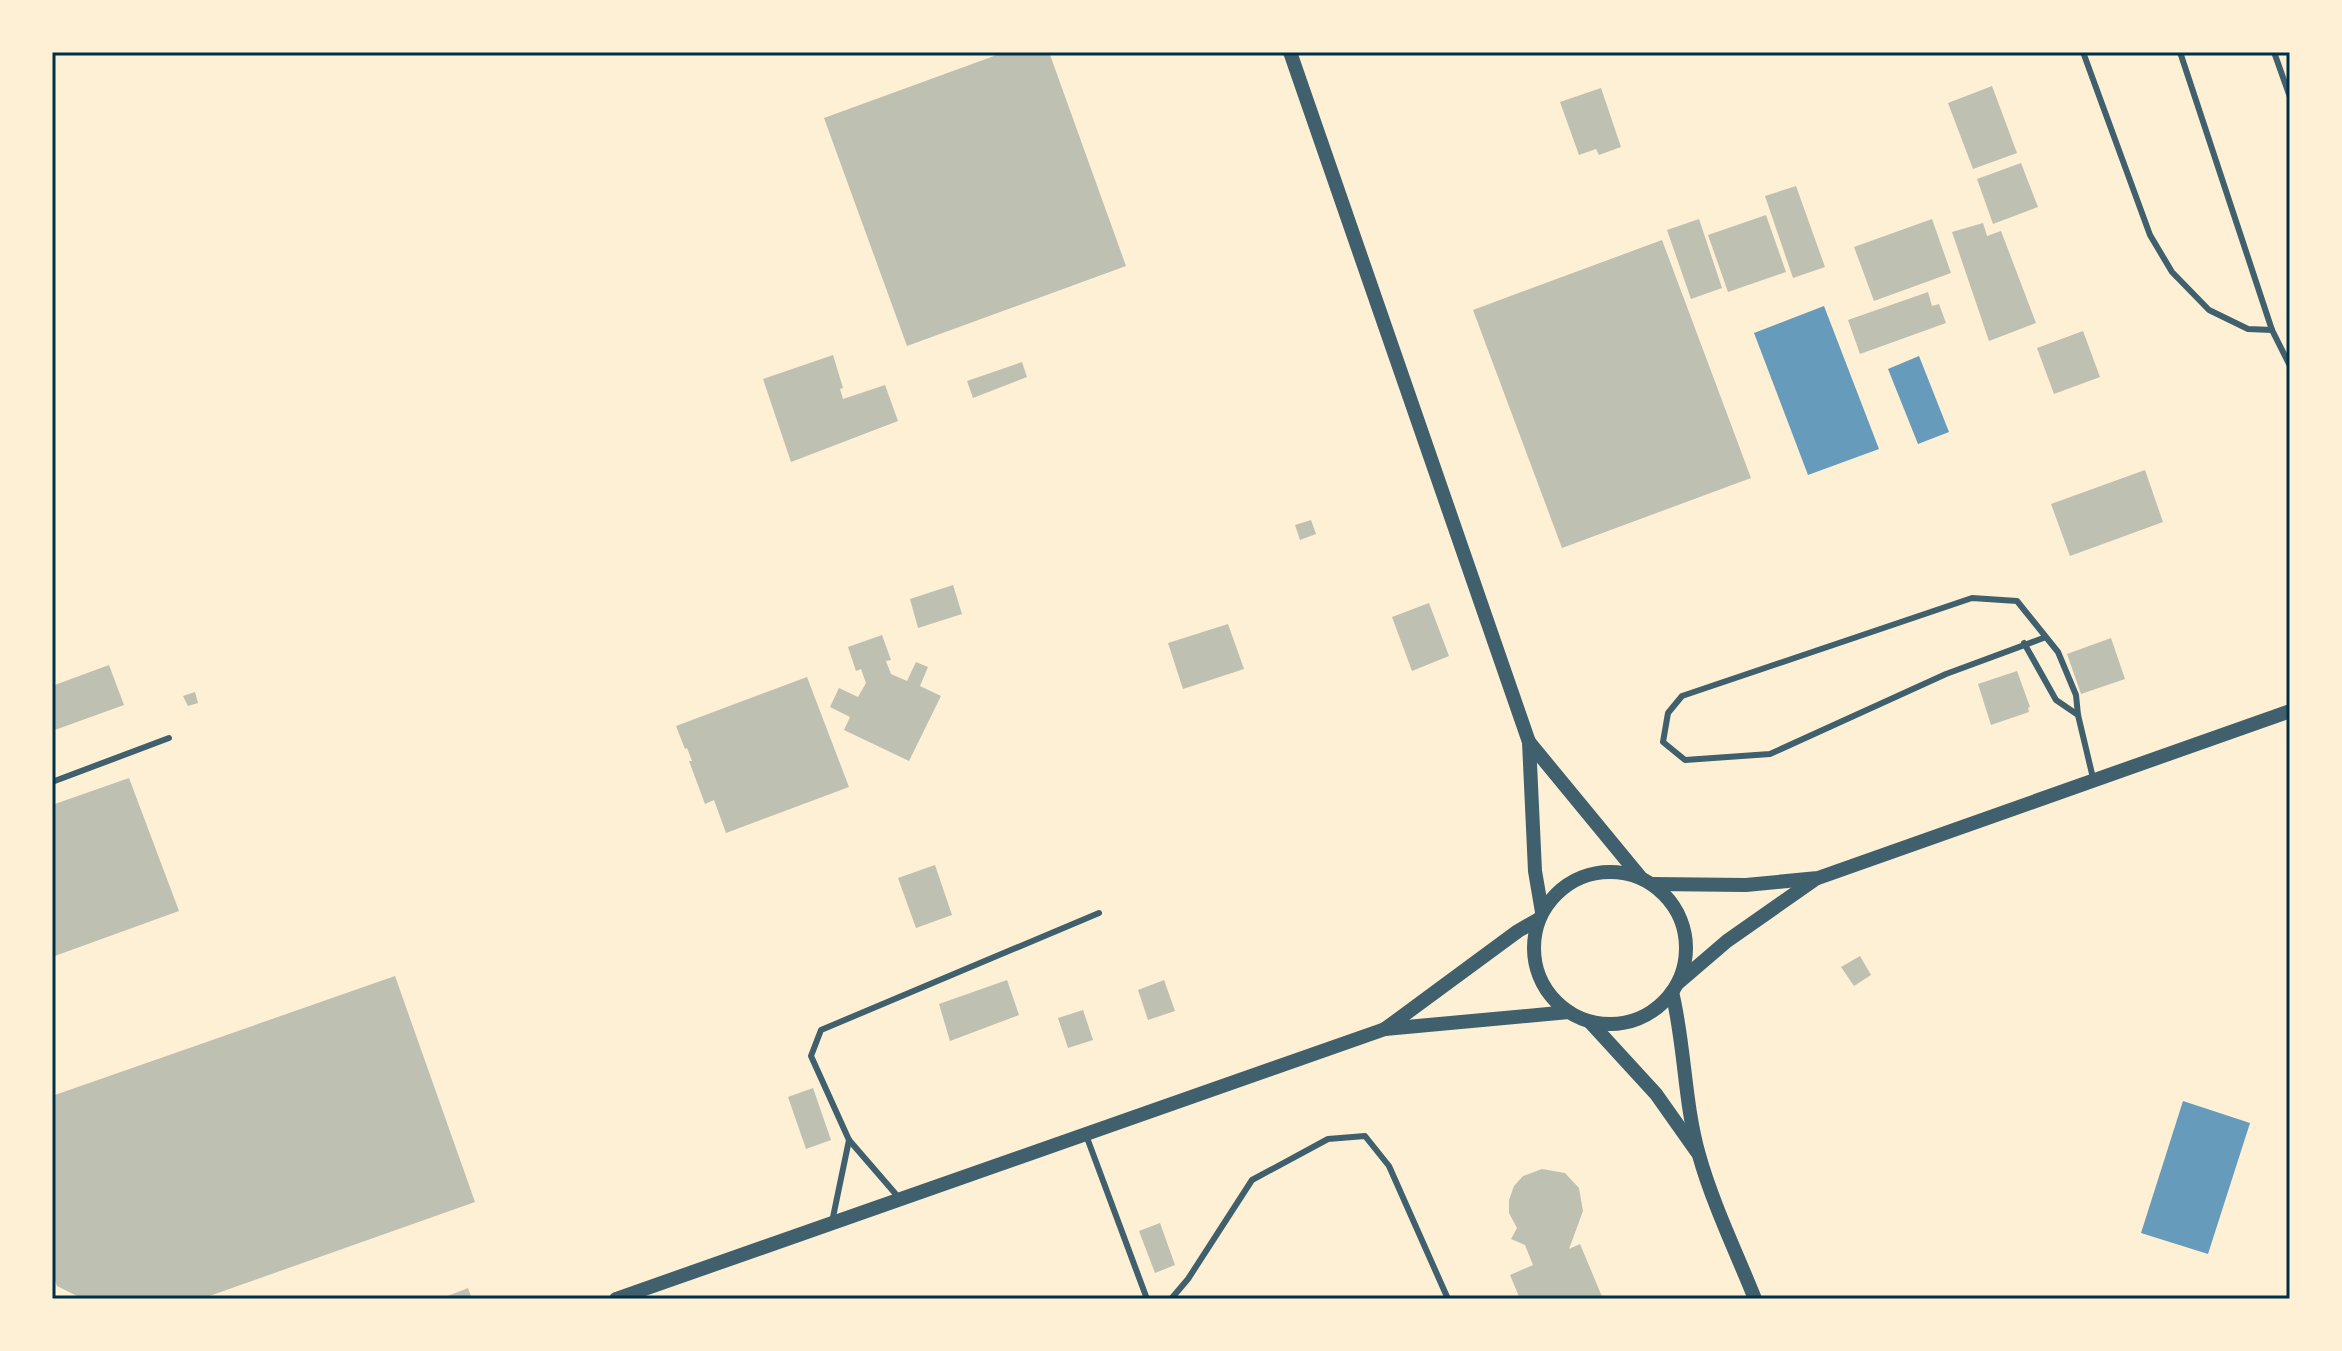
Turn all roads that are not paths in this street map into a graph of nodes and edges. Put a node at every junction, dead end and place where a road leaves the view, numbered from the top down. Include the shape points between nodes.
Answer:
1 (1290, 52) edge
2 (2083, 52) edge
3 (2180, 52) edge
4 (2274, 52) edge
5 (2290, 97) edge
6 (2272, 330) junction
7 (2290, 366) edge
8 (2046, 637) junction
9 (2024, 643) junction
10 (2290, 711) edge
11 (2078, 715) junction
12 (169, 738) dead end
13 (1529, 742) junction
14 (2094, 780) junction
15 (52, 782) edge
16 (1818, 878) junction
17 (1647, 881) junction
18 (1099, 913) dead end
19 (1540, 916) junction
20 (1675, 988) junction
21 (1569, 1012) junction
22 (1590, 1022) junction
23 (1385, 1029) junction
24 (1086, 1135) junction
25 (849, 1140) junction
26 (1699, 1155) junction
27 (900, 1199) junction
28 (832, 1223) junction
29 (616, 1299) edge
30 (1147, 1299) edge
31 (1171, 1299) edge
32 (1448, 1299) edge
33 (1755, 1299) edge

1 - 13 street
2 - 6 lane via 2150,235 2172,272 2209,310 2248,329
3 - 6 lane
4 - 5 lane
6 - 7 lane
8 - 9 lane
8 - 9 lane via 2017,601 1972,598 1682,696 1668,713 1663,742 1685,760 1770,754
8 - 11 lane via 2076,695
9 - 11 lane via 2056,700
10 - 14 street
11 - 14 lane
12 - 15 lane
13 - 17 street
13 - 19 street
14 - 16 street
16 - 17 street via 1746,885
16 - 20 street via 1727,941
17 - 19 street via 1596,872 1555,894
17 - 20 street via 1668,899 1686,940
18 - 25 lane via 821,1030 811,1056
19 - 21 street via 1533,945 1537,971 1549,994
19 - 23 street
20 - 22 street via 1636,1020
20 - 26 street
21 - 22 street
21 - 23 street
22 - 26 street via 1656,1094
23 - 24 street
24 - 27 street
24 - 30 lane
25 - 27 lane
25 - 28 lane
26 - 33 street
27 - 28 street
28 - 29 street
31 - 32 lane via 1252,1180 1328,1139 1365,1136 1389,1166

